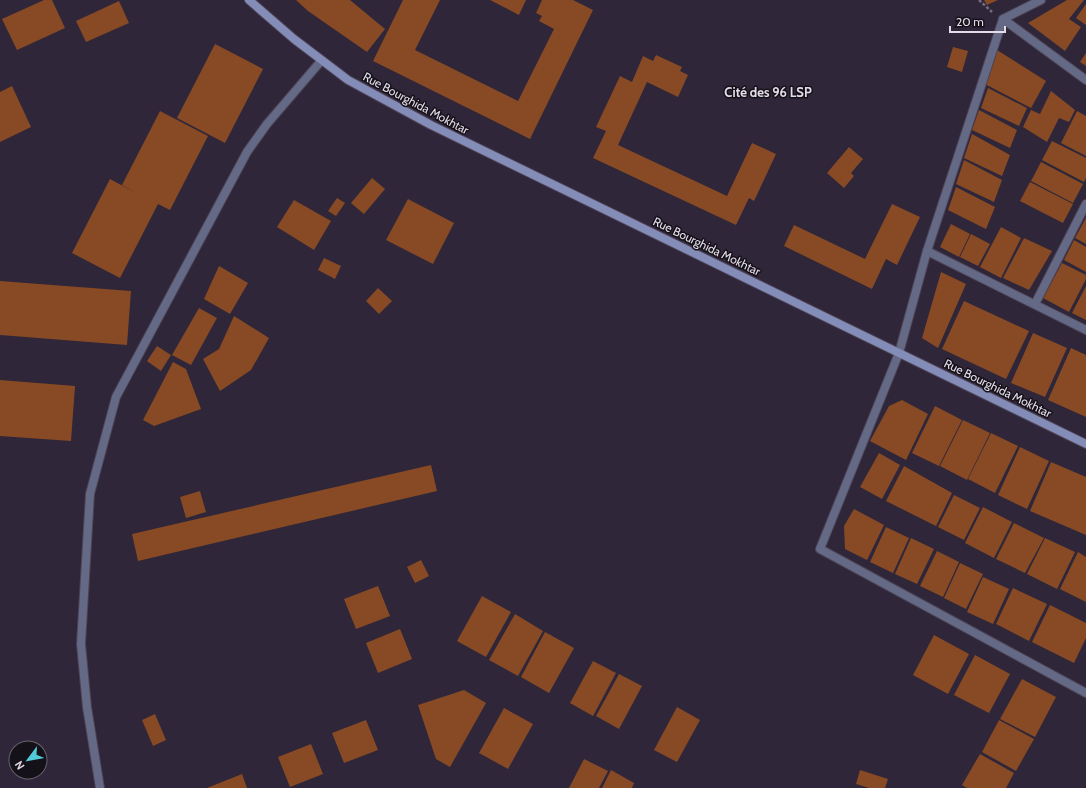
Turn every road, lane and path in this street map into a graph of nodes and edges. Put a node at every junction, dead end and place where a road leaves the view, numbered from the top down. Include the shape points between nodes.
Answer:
1 (249, 0) edge
2 (979, 0) edge
3 (1041, 0) edge
4 (1003, 19) junction
5 (321, 60) junction
6 (1086, 80) edge
7 (1086, 204) edge
8 (927, 251) junction
9 (1035, 304) junction
10 (1086, 330) edge
11 (899, 353) junction
12 (1086, 444) edge
13 (1086, 693) edge
14 (100, 788) edge

1 - 5 main road, Rue Bourghida Mokhtar
2 - 4 path
3 - 4 street
4 - 6 street
4 - 8 street
5 - 11 main road, Rue Bourghida Mokhtar via 348,80 486,153
5 - 14 street via 247,152 116,397 90,494 81,644 87,707
7 - 9 street
8 - 9 street
8 - 11 street
9 - 10 street
11 - 12 main road, Rue Bourghida Mokhtar
11 - 13 street via 820,549

